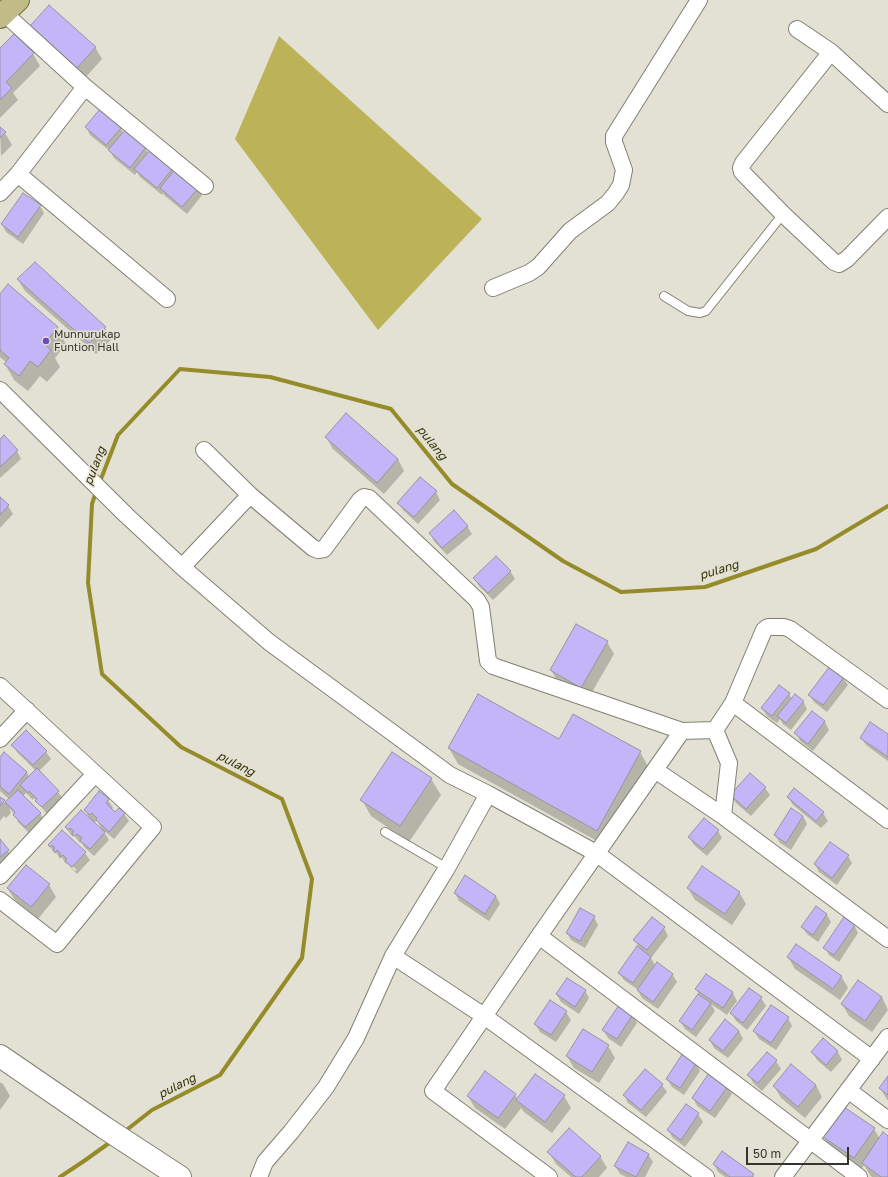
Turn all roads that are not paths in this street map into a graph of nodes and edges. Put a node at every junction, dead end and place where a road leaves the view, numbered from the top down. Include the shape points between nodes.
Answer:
1 (699, 0) edge
2 (8, 10) edge
3 (797, 29) dead end
4 (831, 52) junction
5 (85, 87) junction
6 (888, 104) edge
7 (18, 174) junction
8 (205, 186) dead end
9 (0, 193) edge
10 (783, 214) junction
11 (888, 217) edge
12 (493, 288) dead end
13 (664, 296) dead end
14 (166, 299) dead end
15 (0, 390) edge
16 (204, 450) dead end
17 (250, 495) junction
18 (182, 567) junction
19 (0, 686) edge
20 (888, 700) edge
21 (733, 703) junction
22 (27, 710) junction
23 (715, 730) junction
24 (682, 731) junction
25 (0, 739) edge
26 (655, 770) junction
27 (95, 774) junction
28 (488, 794) junction
29 (723, 816) junction
30 (888, 820) edge
31 (385, 832) dead end
32 (596, 853) junction
33 (447, 868) junction
34 (0, 876) edge
35 (0, 900) edge
36 (539, 936) junction
37 (888, 939) edge
38 (393, 956) junction
39 (484, 1016) junction
40 (888, 1037) edge
41 (0, 1056) edge
42 (872, 1059) junction
43 (848, 1090) junction
44 (888, 1120) edge
45 (810, 1141) junction
46 (180, 1177) edge
47 (260, 1177) edge
48 (549, 1177) edge
49 (706, 1177) edge
50 (783, 1177) edge
51 (859, 1177) edge

1 - 12 street via 614,136 624,170 621,185 616,193 608,203 570,231 538,267
2 - 5 street
3 - 4 street
4 - 6 street
4 - 10 street via 741,168
5 - 7 street
5 - 8 street
7 - 9 street
7 - 14 street
10 - 11 street via 834,262 840,264 848,260
10 - 13 lane via 706,311 688,311
15 - 18 street
16 - 17 street
17 - 18 street
17 - 24 street via 318,550 324,549 360,500 364,497 369,498 477,600 481,607 488,661 494,666
18 - 28 street via 269,642 450,775
19 - 22 street
20 - 21 street via 790,629 768,627 764,630
21 - 23 street
21 - 30 street
22 - 25 street
22 - 27 street
23 - 24 street
23 - 29 street via 729,763
24 - 26 street
26 - 29 street
26 - 32 street
27 - 34 street
27 - 35 street via 153,827 57,944
28 - 32 street
28 - 33 street
29 - 37 street
31 - 33 lane
32 - 36 street
32 - 42 street
33 - 38 street
36 - 39 street
36 - 45 street
38 - 39 street
38 - 47 street via 356,1038 326,1087 265,1162
39 - 48 street via 433,1091
39 - 49 street
40 - 42 street
41 - 46 street
42 - 43 street
43 - 44 street
43 - 45 street
45 - 50 street
45 - 51 street

